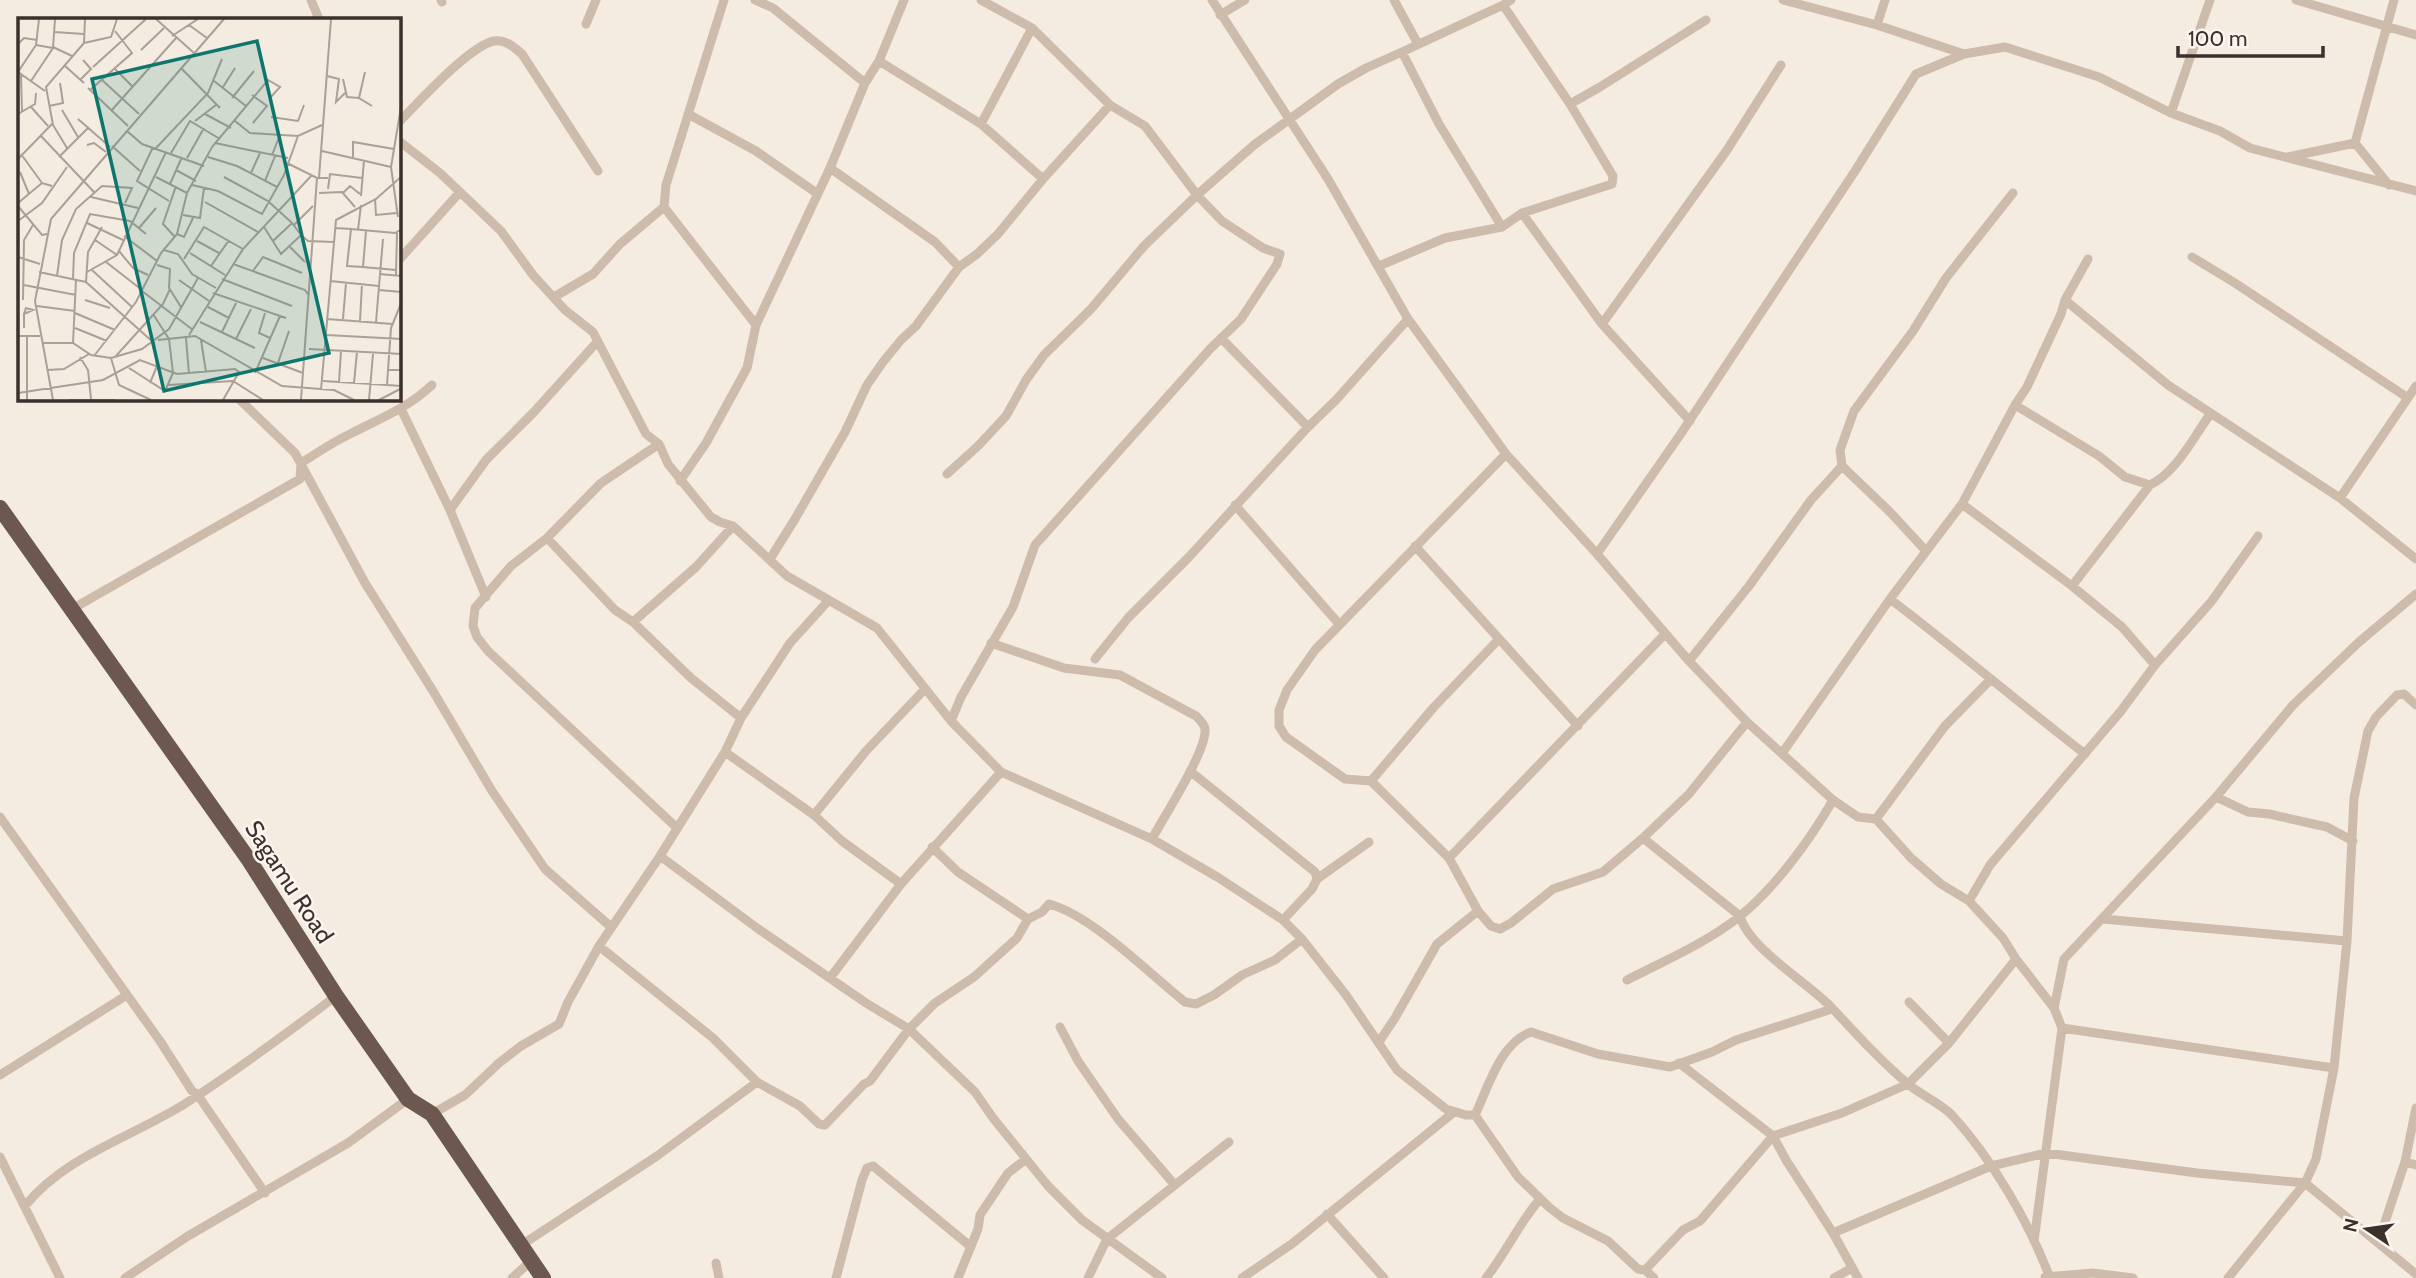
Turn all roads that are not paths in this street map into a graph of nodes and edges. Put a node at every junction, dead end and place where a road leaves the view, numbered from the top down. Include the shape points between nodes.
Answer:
1 (311, 0) edge
2 (596, 0) edge
3 (724, 0) edge
4 (755, 0) edge
5 (904, 0) edge
6 (981, 0) edge
7 (1212, 0) edge
8 (1245, 0) edge
9 (1394, 0) edge
10 (1783, 0) edge
11 (1885, 0) edge
12 (2210, 0) edge
13 (2296, 0) edge
14 (2394, 0) edge
15 (1507, 3) edge
16 (1220, 15) junction
17 (319, 18) edge
18 (1706, 20) dead end
19 (586, 24) dead end
20 (1877, 25) junction
21 (2385, 25) junction
22 (1032, 28) junction
23 (2416, 35) edge
24 (1418, 44) junction
25 (1402, 52) junction
26 (1965, 54) junction
27 (879, 61) junction
28 (1781, 65) dead end
29 (865, 83) junction
30 (1570, 104) junction
31 (1110, 105) junction
32 (2171, 113) junction
33 (688, 114) junction
34 (401, 120) edge
35 (1289, 120) junction
36 (981, 124) junction
37 (401, 143) edge
38 (2355, 143) junction
39 (2287, 158) junction
40 (831, 168) junction
41 (598, 171) dead end
42 (1043, 179) junction
43 (2389, 185) junction
44 (2416, 191) edge
45 (460, 192) junction
46 (2013, 193) dead end
47 (818, 194) junction
48 (1197, 195) junction
49 (664, 208) junction
50 (1522, 213) junction
51 (1502, 227) junction
52 (2192, 257) dead end
53 (401, 258) edge
54 (2088, 259) dead end
55 (1379, 266) junction
56 (958, 267) junction
57 (554, 297) junction
58 (2064, 300) junction
59 (1408, 319) junction
60 (1601, 324) junction
61 (756, 325) junction
62 (1221, 338) junction
63 (597, 342) junction
64 (432, 385) dead end
65 (2416, 386) edge
66 (2408, 398) junction
67 (241, 401) edge
68 (2015, 405) junction
69 (401, 409) junction
70 (2211, 413) junction
71 (1689, 421) junction
72 (1308, 427) junction
73 (659, 443) junction
74 (1506, 454) junction
75 (302, 463) junction
76 (1842, 467) junction
77 (947, 474) dead end
78 (680, 481) junction
79 (2150, 485) junction
80 (2340, 498) junction
81 (1962, 504) junction
82 (1234, 505) junction
83 (0, 508) edge
84 (450, 510) junction
85 (733, 526) junction
86 (2258, 536) dead end
87 (547, 538) junction
88 (1415, 546) junction
89 (1926, 551) junction
90 (1597, 554) junction
91 (770, 559) junction
92 (2416, 559) edge
93 (2072, 586) junction
94 (2416, 594) edge
95 (486, 597) junction
96 (1890, 599) junction
97 (829, 600) junction
98 (72, 609) junction
99 (633, 622) junction
100 (1339, 624) junction
101 (1665, 634) junction
102 (1499, 639) junction
103 (991, 643) junction
104 (1096, 659) dead end
105 (1689, 661) junction
106 (2155, 665) junction
107 (1990, 680) junction
108 (925, 689) junction
109 (2416, 705) edge
110 (741, 718) junction
111 (951, 721) junction
112 (1747, 722) junction
113 (1578, 726) junction
114 (725, 752) junction
115 (1783, 752) junction
116 (2085, 754) junction
117 (1190, 771) junction
118 (1001, 772) junction
119 (1371, 781) junction
120 (2216, 797) junction
121 (1833, 800) junction
122 (814, 815) junction
123 (0, 817) edge
124 (1876, 819) junction
125 (677, 828) junction
126 (1643, 838) junction
127 (1152, 839) junction
128 (2353, 841) junction
129 (1369, 842) dead end
130 (932, 847) junction
131 (660, 856) junction
132 (1449, 858) junction
133 (1317, 879) junction
134 (901, 884) junction
135 (1969, 901) junction
136 (1478, 911) junction
137 (1740, 916) junction
138 (1028, 919) junction
139 (2103, 919) junction
140 (1283, 920) junction
141 (611, 927) junction
142 (1303, 939) junction
143 (2347, 942) junction
144 (599, 946) junction
145 (2016, 960) junction
146 (830, 978) junction
147 (1627, 981) dead end
148 (127, 995) junction
149 (336, 996) junction
150 (1909, 1002) dead end
151 (1832, 1009) junction
152 (2054, 1009) junction
153 (1060, 1027) dead end
154 (2062, 1028) junction
155 (909, 1029) junction
156 (1378, 1042) junction
157 (1948, 1043) junction
158 (1679, 1063) junction
159 (2334, 1068) junction
160 (0, 1075) edge
161 (757, 1082) junction
162 (1908, 1084) junction
163 (197, 1094) junction
164 (408, 1099) junction
165 (2416, 1108) edge
166 (1454, 1112) junction
167 (432, 1114) junction
168 (1475, 1115) junction
169 (1773, 1136) junction
170 (1229, 1142) dead end
171 (2046, 1153) junction
172 (0, 1157) edge
173 (1026, 1159) junction
174 (2405, 1162) junction
175 (2416, 1165) edge
176 (1992, 1166) junction
177 (2305, 1183) junction
178 (1174, 1184) junction
179 (265, 1193) junction
180 (1540, 1199) junction
181 (25, 1206) junction
182 (1327, 1214) junction
183 (1833, 1233) junction
184 (1107, 1239) junction
185 (2034, 1241) junction
186 (2378, 1243) junction
187 (519, 1246) junction
188 (970, 1247) junction
189 (531, 1261) junction
190 (716, 1263) dead end
191 (1852, 1268) junction
192 (1641, 1270) junction
193 (2415, 1276) edge
194 (2048, 1277) edge
195 (60, 1278) edge
196 (125, 1278) edge
197 (512, 1278) edge
198 (542, 1278) edge
199 (719, 1278) edge
200 (836, 1278) edge
201 (958, 1278) edge
202 (1088, 1278) edge
203 (1162, 1278) edge
204 (1242, 1278) edge
205 (1384, 1278) edge
206 (1486, 1278) edge
207 (1629, 1278) edge
208 (1654, 1278) edge
209 (1834, 1278) edge
210 (1858, 1278) edge
211 (2133, 1278) edge
212 (2228, 1278) edge

1 - 17 street
2 - 19 street
3 - 33 street
4 - 29 street via 773,8
5 - 27 street
6 - 22 street
7 - 16 street
8 - 16 street
9 - 24 street
10 - 20 street
11 - 20 street
12 - 32 street
13 - 21 street
14 - 21 street
15 - 24 street
15 - 30 street
16 - 35 street
18 - 30 street
20 - 26 street
21 - 23 street
21 - 38 street
22 - 31 street
22 - 36 street
24 - 25 street
25 - 35 street via 1338,84
25 - 51 street via 1439,124
26 - 32 street via 2005,47 2099,77
26 - 71 street via 1916,74
27 - 29 street
27 - 36 street
28 - 60 street via 1727,150
29 - 40 street
30 - 50 street via 1613,176 1612,184
31 - 42 street
31 - 48 street via 1145,127
32 - 39 street via 2250,148
33 - 47 street via 756,151
33 - 49 street via 666,185
34 - 41 street via 477,48 495,40 511,44
35 - 48 street
35 - 55 street
36 - 42 street
37 - 45 street
38 - 39 street
38 - 43 street
39 - 43 street
40 - 47 street
40 - 56 street via 934,242
42 - 56 street via 998,233
43 - 44 street
45 - 53 street
45 - 57 street via 501,231
46 - 76 street via 1854,411 1840,450
47 - 61 street
48 - 62 street via 1222,222 1280,254 1241,319
48 - 77 street via 1044,355 1006,416
49 - 57 street via 620,244 593,274
49 - 61 street
50 - 51 street
50 - 60 street
51 - 55 street via 1446,238
52 - 66 street
54 - 58 street
55 - 59 street
56 - 91 street via 867,386
57 - 63 street via 593,332
58 - 68 street
58 - 70 street via 2168,385
59 - 72 street
59 - 74 street
60 - 71 street
61 - 78 street via 747,368
62 - 72 street
62 - 103 street via 1035,545 1013,607
63 - 73 street via 646,434
63 - 84 street via 486,460
64 - 69 street
65 - 66 street
66 - 80 street
67 - 75 street
68 - 79 street via 2125,477
68 - 81 street
69 - 75 street via 346,435
69 - 84 street
70 - 79 street via 2178,460
70 - 80 street
71 - 90 street
72 - 82 street
73 - 78 street
73 - 87 street via 601,483
74 - 88 street
74 - 90 street
75 - 98 street via 300,479
75 - 141 street via 365,583 515,825 545,869
76 - 89 street
76 - 105 street via 1811,500
78 - 85 street via 711,517
79 - 93 street
80 - 92 street
81 - 89 street
81 - 93 street
82 - 100 street
82 - 104 street via 1128,618
83 - 98 highway, Sagamu Road
84 - 95 street
85 - 91 street
85 - 99 street
86 - 106 street via 2211,602
87 - 95 street via 511,566
87 - 99 street via 615,610
88 - 100 street
88 - 102 street
89 - 96 street
90 - 101 street
91 - 97 street via 786,576
93 - 106 street via 2122,627
94 - 120 street via 2294,705
95 - 125 street via 475,608 473,618 482,644
96 - 107 street
96 - 115 street
97 - 108 street via 877,628
97 - 110 street via 790,643
98 - 149 highway, Sagamu Road via 249,859
99 - 110 street
100 - 119 street via 1287,690 1279,726 1286,737 1345,779
101 - 105 street
101 - 113 street
102 - 113 street
102 - 119 street
103 - 111 street
103 - 117 street via 1064,668 1120,675 1196,716 1205,733
105 - 112 street
106 - 116 street
107 - 116 street
107 - 124 street via 1945,726
108 - 111 street
108 - 122 street
109 - 128 street via 2403,694 2397,695 2368,731 2354,798
110 - 114 street
111 - 118 street
112 - 115 street
112 - 126 street via 1689,794
113 - 132 street
114 - 122 street
114 - 125 street
115 - 121 street
116 - 135 street via 1990,864
117 - 127 street
117 - 133 street via 1315,872
118 - 127 street
118 - 130 street
119 - 132 street
120 - 128 street via 2248,812 2327,827
120 - 139 street
121 - 124 street via 1857,817
121 - 137 street via 1797,855
122 - 134 street
123 - 148 street
124 - 135 street via 1911,858
125 - 131 street
126 - 136 street via 1602,872 1553,889 1500,929
126 - 137 street
127 - 140 street
128 - 143 street
129 - 133 street
130 - 134 street
130 - 138 street via 958,872
131 - 141 street
131 - 146 street
132 - 136 street
133 - 140 street
134 - 146 street
135 - 145 street via 2003,938
136 - 156 street via 1437,944
137 - 147 street
137 - 151 street via 1743,927 1761,947
138 - 142 street via 1049,904 1069,911 1099,930 1185,1002 1196,1004
138 - 155 street via 1017,938
139 - 143 street
139 - 152 street via 2064,959
140 - 142 street
141 - 144 street
142 - 156 street
143 - 159 street
144 - 161 street via 713,1038
144 - 167 street via 559,1024 521,1046 465,1095
145 - 152 street
145 - 157 street
146 - 155 street
148 - 160 street
148 - 163 street
149 - 163 street via 260,1054
149 - 164 highway, Sagamu Road
150 - 157 street
151 - 158 street
151 - 162 street
152 - 154 street
153 - 178 street via 1118,1119
154 - 159 street
154 - 171 street
155 - 161 street via 870,1081 825,1125
155 - 173 street via 975,1091
156 - 166 street via 1397,1070
157 - 162 street
158 - 168 street via 1659,1066 1598,1054 1531,1032 1521,1035 1502,1057
158 - 169 street
159 - 177 street via 2316,1159
161 - 187 street via 657,1156
162 - 169 street
162 - 176 street via 1950,1112
163 - 179 street
163 - 181 street via 72,1166
164 - 167 highway, Sagamu Road
164 - 179 street via 348,1143
165 - 174 street
166 - 168 street
166 - 182 street
167 - 187 highway, Sagamu Road
168 - 180 street via 1518,1177
169 - 183 street
169 - 192 street via 1700,1222 1683,1230
170 - 178 street
171 - 176 street
171 - 177 street
171 - 185 street
172 - 181 street
173 - 184 street via 1082,1220
173 - 188 street via 1008,1173 979,1215
174 - 175 street
174 - 186 street
176 - 183 street
176 - 185 street
177 - 186 street
177 - 212 street
178 - 184 street
179 - 196 street
180 - 192 street via 1563,1218 1608,1241
180 - 206 street
181 - 195 street
182 - 204 street
182 - 205 street
183 - 191 street
184 - 202 street
184 - 203 street
185 - 194 street
186 - 193 street
187 - 189 highway, Sagamu Road
188 - 200 street via 873,1166 866,1168 862,1180
188 - 201 street
189 - 197 street
189 - 198 highway, Sagamu Road
190 - 199 street
191 - 209 street
191 - 210 street
192 - 207 street
192 - 208 street
194 - 211 street via 2093,1273

